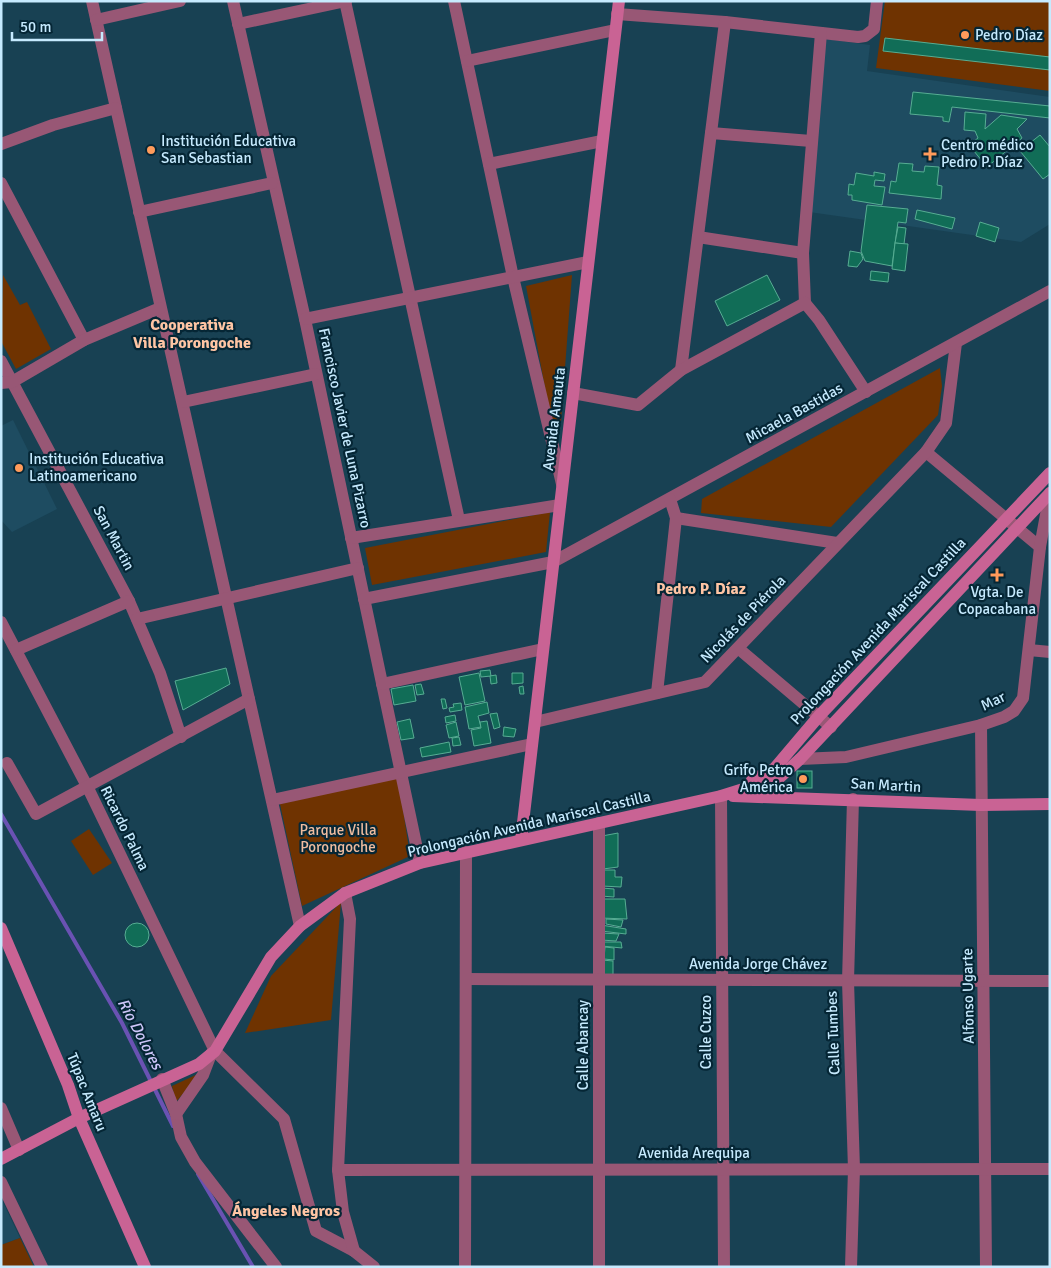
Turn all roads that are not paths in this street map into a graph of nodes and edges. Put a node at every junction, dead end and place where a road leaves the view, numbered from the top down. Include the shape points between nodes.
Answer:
1 (92, 1) edge
2 (180, 1) edge
3 (233, 1) edge
4 (345, 1) edge
5 (454, 1) edge
6 (877, 1) edge
7 (618, 8) edge
8 (96, 20) junction
9 (724, 22) junction
10 (238, 24) junction
11 (616, 30) junction
12 (821, 33) junction
13 (467, 61) junction
14 (116, 108) junction
15 (710, 133) junction
16 (602, 141) junction
17 (811, 141) junction
18 (1, 144) edge
19 (489, 164) junction
20 (1, 183) edge
21 (272, 183) junction
22 (139, 212) junction
23 (698, 237) junction
24 (803, 253) junction
25 (588, 262) junction
26 (513, 277) junction
27 (1050, 292) edge
28 (410, 298) junction
29 (805, 303) junction
30 (160, 308) junction
31 (304, 319) junction
32 (84, 340) junction
33 (956, 343) junction
34 (1, 361) edge
35 (681, 370) junction
36 (316, 374) junction
37 (7, 382) edge
38 (866, 392) junction
39 (573, 393) junction
40 (183, 402) junction
41 (926, 452) junction
42 (1050, 473) edge
43 (562, 485) junction
44 (1050, 493) edge
45 (670, 499) junction
46 (560, 504) junction
47 (676, 518) junction
48 (1006, 519) junction
49 (459, 520) junction
50 (1017, 528) junction
51 (351, 538) junction
52 (836, 543) junction
53 (1045, 548) edge
54 (554, 562) junction
55 (358, 568) junction
56 (227, 598) junction
57 (364, 599) junction
58 (129, 601) junction
59 (137, 619) junction
60 (1, 622) edge
61 (543, 649) junction
62 (739, 649) junction
63 (16, 650) junction
64 (1029, 650) junction
65 (1050, 652) edge
66 (382, 684) junction
67 (657, 693) junction
68 (249, 699) junction
69 (819, 716) junction
70 (535, 722) junction
71 (981, 725) junction
72 (831, 727) junction
73 (181, 737) junction
74 (532, 744) junction
75 (800, 760) junction
76 (7, 763) dead end
77 (401, 773) junction
78 (88, 788) junction
79 (720, 796) junction
80 (853, 799) junction
81 (272, 800) junction
82 (1050, 804) edge
83 (981, 805) junction
84 (599, 823) junction
85 (521, 840) junction
86 (466, 852) junction
87 (420, 863) junction
88 (345, 893) junction
89 (300, 926) junction
90 (1, 928) edge
91 (466, 979) junction
92 (599, 980) junction
93 (722, 980) junction
94 (848, 980) junction
95 (985, 981) junction
96 (1050, 981) edge
97 (212, 1052) junction
98 (159, 1080) junction
99 (1, 1108) edge
100 (176, 1114) junction
101 (79, 1118) junction
102 (19, 1150) junction
103 (1, 1159) edge
104 (854, 1169) junction
105 (986, 1169) junction
106 (1050, 1169) edge
107 (338, 1170) junction
108 (465, 1170) junction
109 (599, 1170) junction
110 (723, 1170) junction
111 (1, 1182) edge
112 (354, 1251) junction
113 (42, 1267) edge
114 (145, 1267) edge
115 (276, 1267) edge
116 (374, 1267) edge
117 (465, 1267) edge
118 (599, 1267) edge
119 (724, 1267) edge
120 (851, 1267) edge
121 (986, 1267) edge

1 - 8 street
2 - 8 street
3 - 10 street, Francisco Javier de Luna Pizarro
4 - 10 street
4 - 28 street
5 - 13 street
6 - 12 street via 871,33 858,37
7 - 9 street
7 - 11 main road, Avenida Amauta
8 - 14 street
9 - 12 street
9 - 15 street
10 - 21 street, Francisco Javier de Luna Pizarro
11 - 13 street
11 - 16 main road, Avenida Amauta
12 - 17 street
13 - 19 street
14 - 18 street
14 - 22 street
15 - 17 street
15 - 23 street
16 - 19 street
16 - 25 main road, Avenida Amauta
17 - 24 street
19 - 26 street
20 - 32 street
21 - 22 street
21 - 31 street, Francisco Javier de Luna Pizarro
22 - 30 street
23 - 24 street
23 - 35 street
24 - 29 street
25 - 26 street
25 - 39 main road, Avenida Amauta
26 - 28 street
26 - 43 street
27 - 33 street, Micaela Bastidas
28 - 31 street
28 - 49 street
29 - 35 street
29 - 38 street
30 - 32 street
30 - 40 street
31 - 36 street, Francisco Javier de Luna Pizarro
32 - 37 street
33 - 38 street, Micaela Bastidas
33 - 41 street, Nicolás de Piérola via 946,424
34 - 37 street, San Martin
35 - 39 street via 638,405
36 - 40 street
36 - 51 street, Francisco Javier de Luna Pizarro
37 - 58 street, San Martin
38 - 45 street, Micaela Bastidas
39 - 43 main road, Avenida Amauta
40 - 56 street
41 - 48 street
41 - 52 street, Nicolás de Piérola
42 - 48 main road, Prolongación Avenida Mariscal Castilla
43 - 46 main road, Avenida Amauta
44 - 50 main road, Prolongación Avenida Mariscal Castilla
44 - 53 street, Mar
45 - 47 street
45 - 54 street, Micaela Bastidas
46 - 49 street
46 - 54 main road, Avenida Amauta
47 - 52 street
47 - 67 street
48 - 50 street
48 - 69 main road, Prolongación Avenida Mariscal Castilla
49 - 51 street
50 - 53 street
50 - 72 main road, Prolongación Avenida Mariscal Castilla
51 - 55 street, Francisco Javier de Luna Pizarro
52 - 62 street, Nicolás de Piérola
53 - 64 street, Mar
54 - 57 street, Micaela Bastidas
54 - 61 main road, Avenida Amauta
55 - 56 street
55 - 57 street, Francisco Javier de Luna Pizarro
56 - 59 street
56 - 68 street
57 - 66 street, Francisco Javier de Luna Pizarro
58 - 59 street, San Martin
58 - 63 street
59 - 73 street, San Martin
60 - 63 street, Ricardo Palma
61 - 66 street
61 - 70 main road, Avenida Amauta
62 - 67 street, Nicolás de Piérola via 705,682
62 - 69 street
63 - 78 street, Ricardo Palma
64 - 65 street
64 - 71 street, Mar via 1020,705 1004,717
66 - 77 street, Francisco Javier de Luna Pizarro
67 - 70 street, Nicolás de Piérola
68 - 73 street
68 - 81 street
69 - 72 street
69 - 79 main road, Prolongación Avenida Mariscal Castilla via 774,769
70 - 74 main road, Avenida Amauta
71 - 75 street, Mar via 846,757
71 - 83 street, Alfonso Ugarte
72 - 75 main road, Prolongación Avenida Mariscal Castilla
73 - 78 street
74 - 77 street
74 - 85 main road, Avenida Amauta
75 - 79 main road, Prolongación Avenida Mariscal Castilla via 779,778
76 - 78 street via 36,814
77 - 81 street
77 - 87 street, Francisco Javier de Luna Pizarro
78 - 97 street, Ricardo Palma
79 - 80 main road, San Martin
79 - 84 main road, Prolongación Avenida Mariscal Castilla
79 - 93 street, Calle Cuzco
80 - 83 main road, San Martin
80 - 94 street, Calle Tumbes
81 - 89 street
82 - 83 main road, San Martin
83 - 95 street, Alfonso Ugarte
84 - 85 main road, Prolongación Avenida Mariscal Castilla
84 - 92 street, Calle Abancay
85 - 86 main road, Prolongación Avenida Mariscal Castilla
86 - 87 main road, Prolongación Avenida Mariscal Castilla
86 - 91 street
87 - 88 main road, Prolongación Avenida Mariscal Castilla
88 - 89 main road, Prolongación Avenida Mariscal Castilla
88 - 107 street via 350,919
89 - 97 main road, Prolongación Avenida Mariscal Castilla via 271,957
90 - 101 main road, Túpac Amaru
91 - 92 street, Avenida Jorge Chávez
91 - 108 street
92 - 93 street, Avenida Jorge Chávez
92 - 109 street, Calle Abancay
93 - 94 street, Avenida Jorge Chávez
93 - 110 street, Calle Cuzco
94 - 95 street, Avenida Jorge Chávez
94 - 104 street, Calle Tumbes
95 - 96 street, Avenida Jorge Chávez
95 - 105 street, Alfonso Ugarte
97 - 98 main road, Prolongación Avenida Mariscal Castilla via 198,1064
97 - 100 street via 203,1075
97 - 112 street via 284,1119 316,1231
98 - 100 street
98 - 101 main road, Prolongación Avenida Mariscal Castilla
99 - 102 street
100 - 115 street via 181,1137 195,1162
101 - 102 main road, Prolongación Avenida Mariscal Castilla
101 - 114 main road, Túpac Amaru
102 - 103 main road, Prolongación Avenida Mariscal Castilla
104 - 105 street, Avenida Arequipa
104 - 110 street, Avenida Arequipa
104 - 120 street, Calle Tumbes
105 - 106 street, Avenida Arequipa
105 - 121 street, Alfonso Ugarte
107 - 108 street, Avenida Arequipa
107 - 112 street via 343,1212
108 - 109 street, Avenida Arequipa
108 - 117 street
109 - 110 street, Avenida Arequipa
109 - 118 street, Calle Abancay
110 - 119 street, Calle Cuzco
111 - 113 street
112 - 116 street

